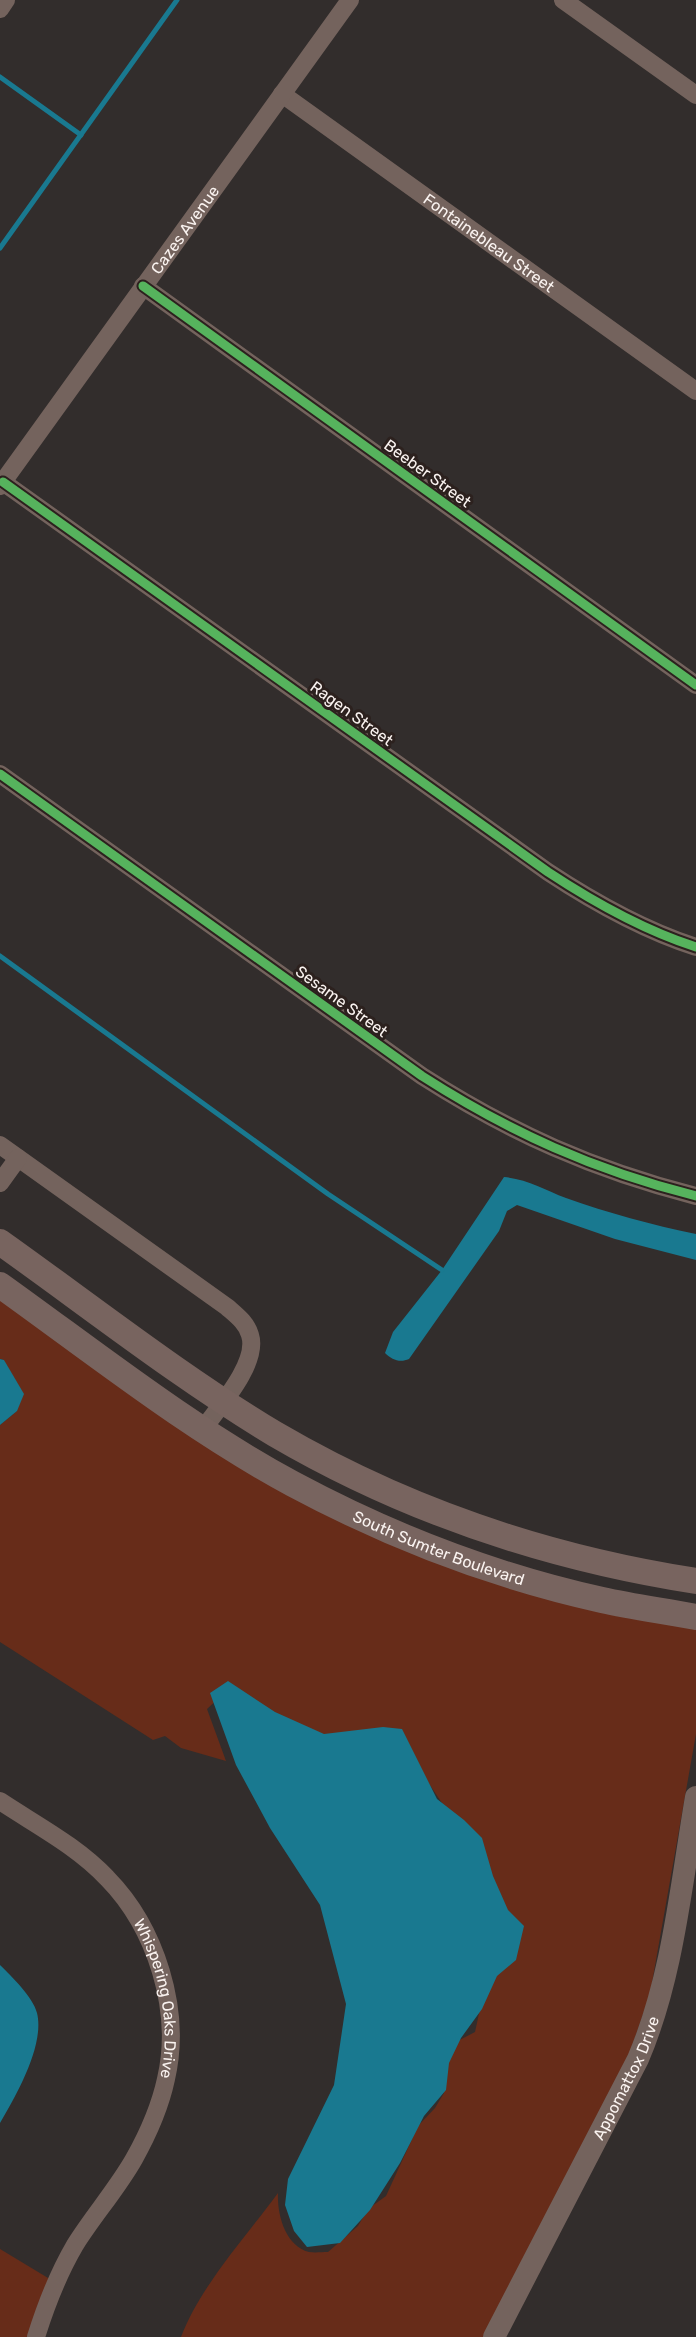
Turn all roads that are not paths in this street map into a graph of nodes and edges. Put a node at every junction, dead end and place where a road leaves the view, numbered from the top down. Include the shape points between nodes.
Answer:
1 (6, 0) edge
2 (350, 0) edge
3 (563, 0) edge
4 (0, 9) edge
5 (282, 94) junction
6 (696, 95) edge
7 (143, 286) junction
8 (696, 391) edge
9 (2, 484) edge
10 (696, 685) edge
11 (0, 774) edge
12 (696, 947) edge
13 (0, 1145) edge
14 (18, 1158) junction
15 (0, 1183) edge
16 (696, 1196) edge
17 (0, 1242) edge
18 (0, 1285) edge
19 (223, 1401) junction
20 (203, 1429) junction
21 (696, 1581) edge
22 (696, 1617) edge
23 (696, 1797) edge
24 (0, 1801) edge
25 (36, 2337) edge
26 (494, 2337) edge

1 - 4 street
2 - 5 street, Cazes Avenue
3 - 6 street
5 - 7 street, Cazes Avenue
5 - 8 street, Fontainebleau Street
7 - 9 street, Cazes Avenue
7 - 10 street, Beeber Street
9 - 12 street, Ragen Street via 548,872 630,921
11 - 16 street, Sesame Street via 463,1103 554,1149 604,1169
13 - 14 street
14 - 15 street
14 - 19 street via 243,1322 251,1337 250,1354
17 - 19 main road, South Sumter Boulevard
18 - 20 main road, South Sumter Boulevard
19 - 20 street
19 - 21 main road, South Sumter Boulevard via 322,1459 483,1530 574,1557
20 - 22 main road, South Sumter Boulevard via 292,1484 421,1544 568,1592
23 - 26 street, Appomattox Drive via 652,2026
24 - 25 street, Whispering Oaks Drive via 86,1859 120,1893 140,1923 156,1960 170,2028 166,2079 146,2137 75,2246 54,2286

